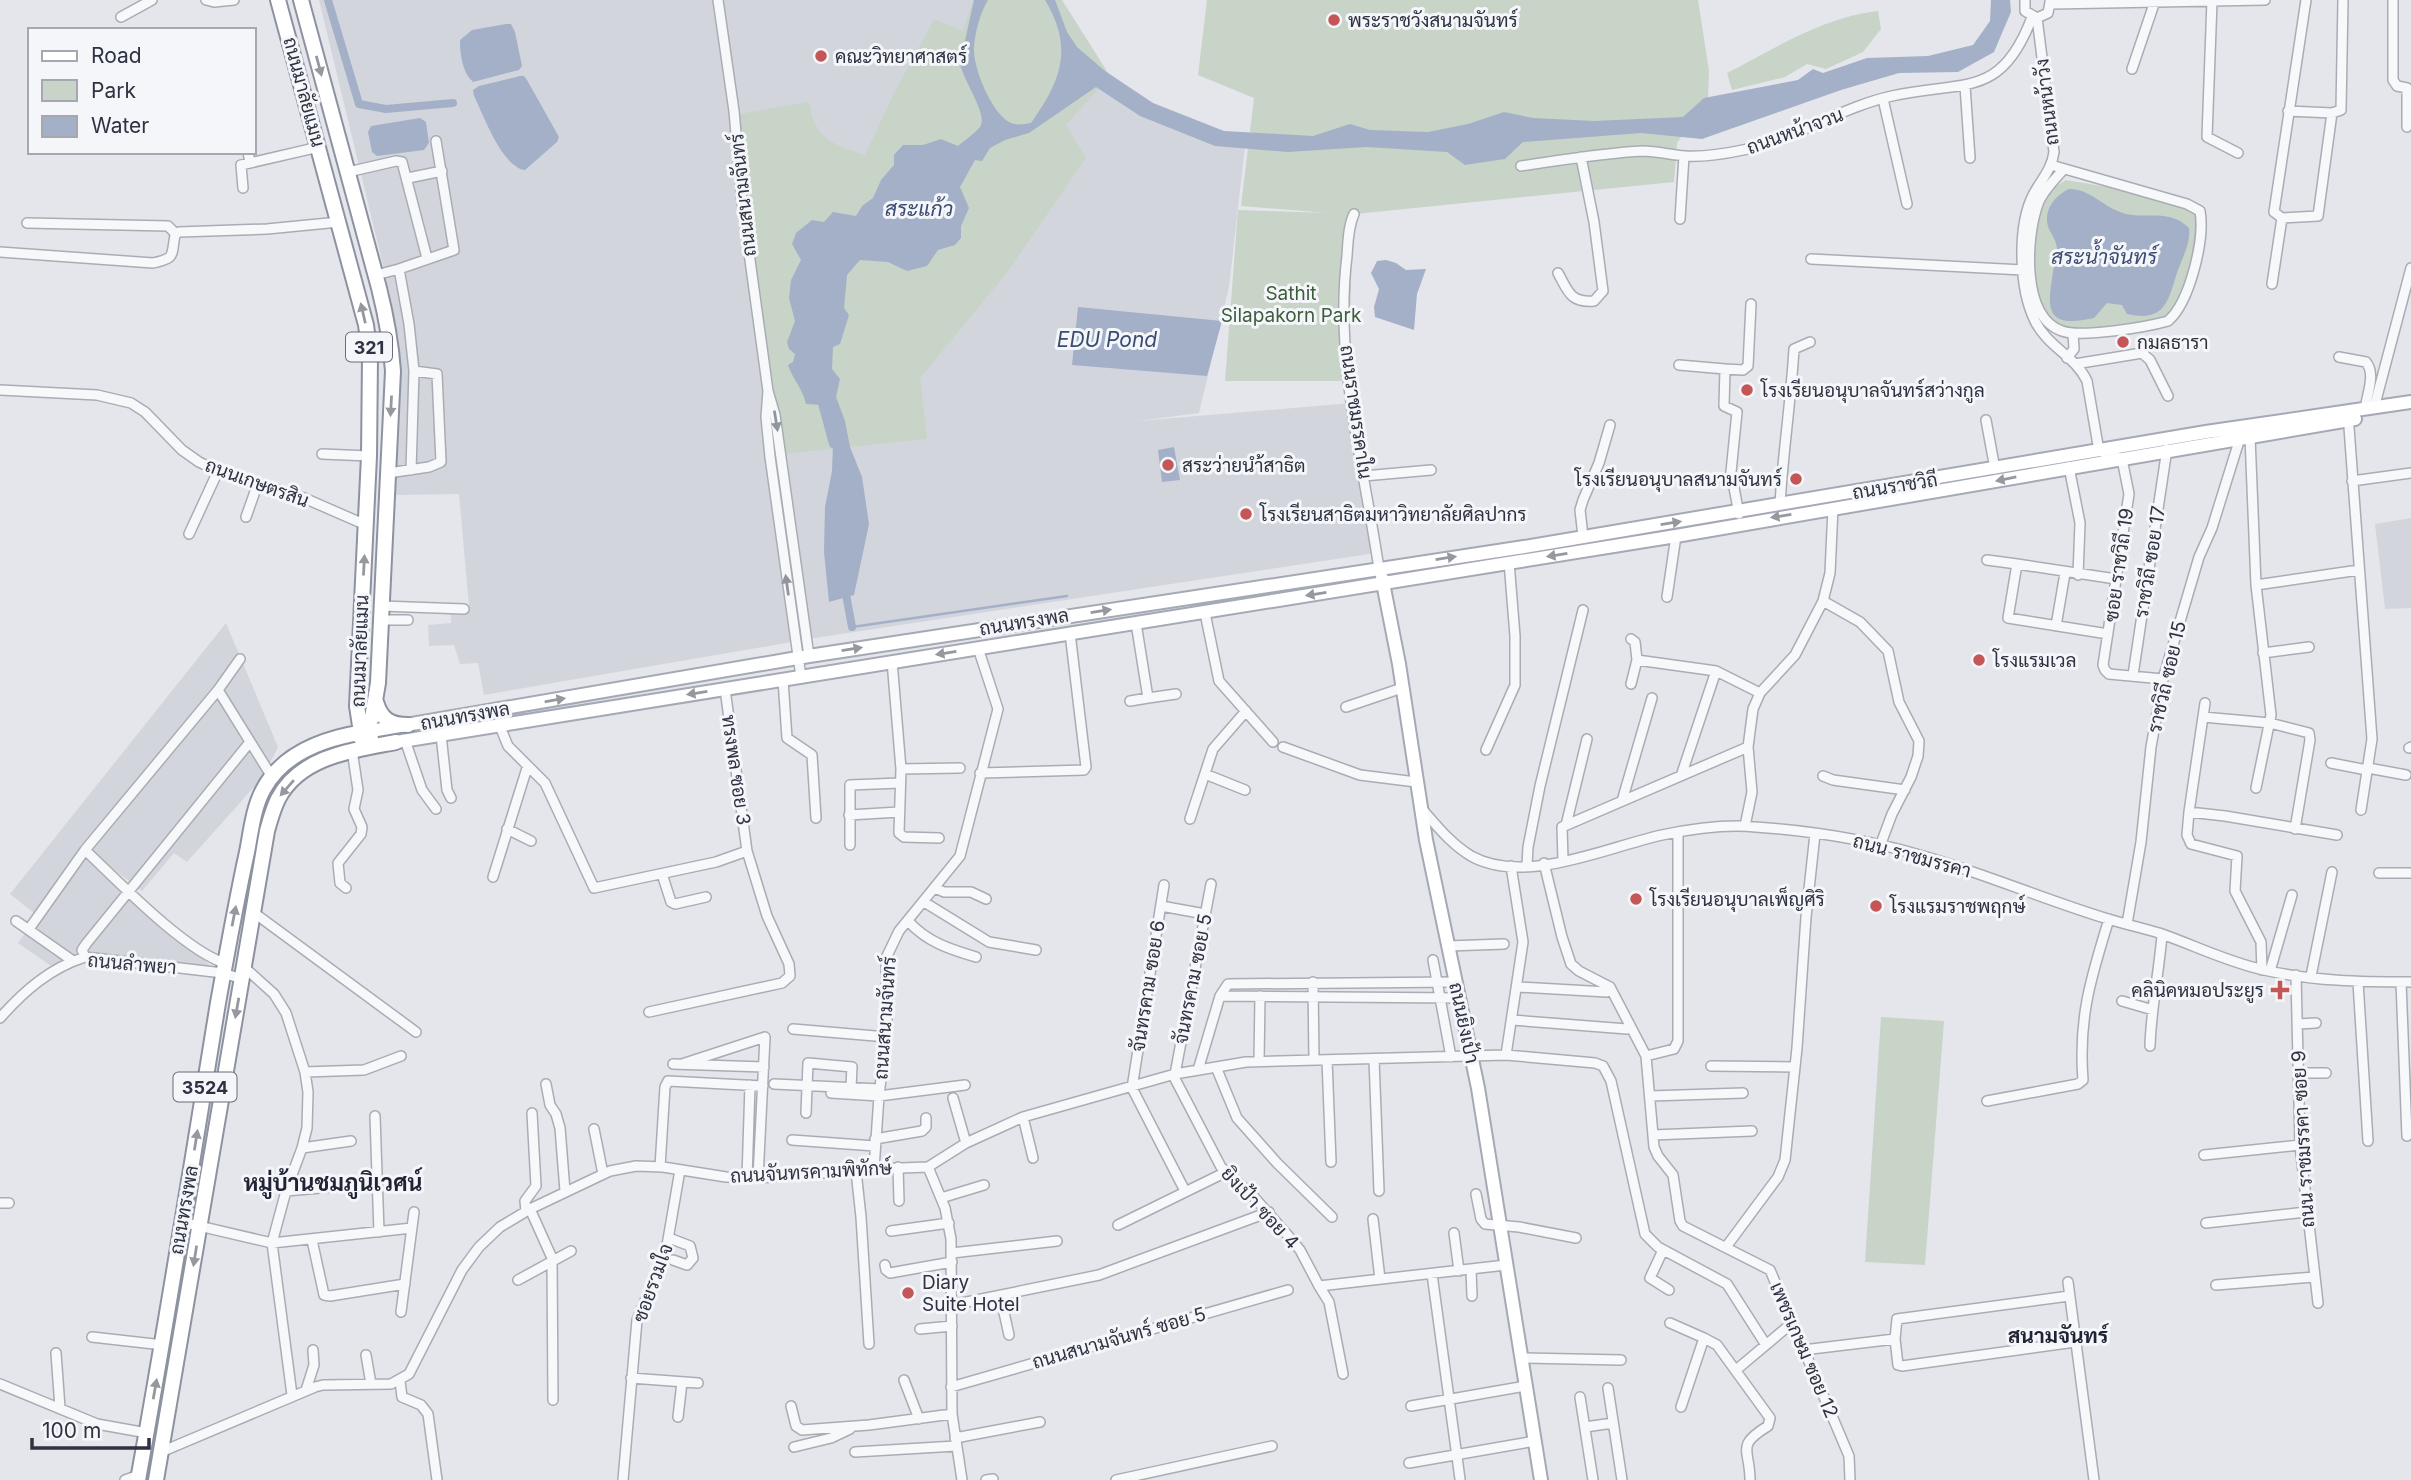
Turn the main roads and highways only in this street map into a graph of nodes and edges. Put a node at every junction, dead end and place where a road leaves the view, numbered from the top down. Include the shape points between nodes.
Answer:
1 (278, 0) edge
2 (300, 0) edge
3 (2411, 402) edge
4 (2411, 410) edge
5 (2348, 416) junction
6 (1908, 490) junction
7 (1739, 517) junction
8 (1379, 569) junction
9 (1383, 583) junction
10 (982, 629) junction
11 (982, 647) junction
12 (376, 702) junction
13 (357, 706) junction
14 (365, 732) junction
15 (339, 736) junction
16 (403, 736) junction
17 (348, 751) junction
18 (134, 1478) edge
19 (156, 1480) edge
20 (1541, 1480) edge

13 -> 1 highway, ถนนมาลัยแมน / 321 via 370,357 366,325
2 -> 12 highway, ถนนมาลัยแมน / 321 via 376,275 393,371
3 - 5 main road, ถนนราชวิถี
4 - 5 main road, ถนนราชวิถี
5 -> 6 main road, ถนนราชวิถี via 2122,459
5 - 6 main road, ถนนราชวิถี via 2099,451
6 -> 7 main road, ถนนราชวิถี via 1833,508
6 - 7 main road, ถนนราชวิถี via 1780,504
8 -> 7 main road, ถนนราชวิถี
7 -> 9 main road, ถนนราชวิถี via 1676,536
8 - 9 main road, ถนนยิงเป้า
10 -> 8 main road, ถนนทรงพล
9 -> 11 main road, ถนนทรงพล
9 - 20 main road, ถนนยิงเป้า via 1426,840 1471,1056
10 - 11 main road
16 -> 10 main road, ถนนทรงพล via 803,657
11 -> 16 main road, ถนนทรงพล via 441,735
12 - 14 highway, ถนนมาลัยแมน / 321
12 - 16 highway
13 - 14 highway, ถนนมาลัยแมน / 321
13 - 15 highway
14 - 15 highway, ถนนทรงพล / 3524
14 - 16 highway via 383,742
14 - 17 highway
18 -> 15 highway, ถนนทรงพล / 3524 via 147,1433 224,968 257,803 289,760
16 - 17 highway, ถนนทรงพล
17 -> 19 highway, ถนนทรงพล / 3524 via 302,772 279,797 267,831

